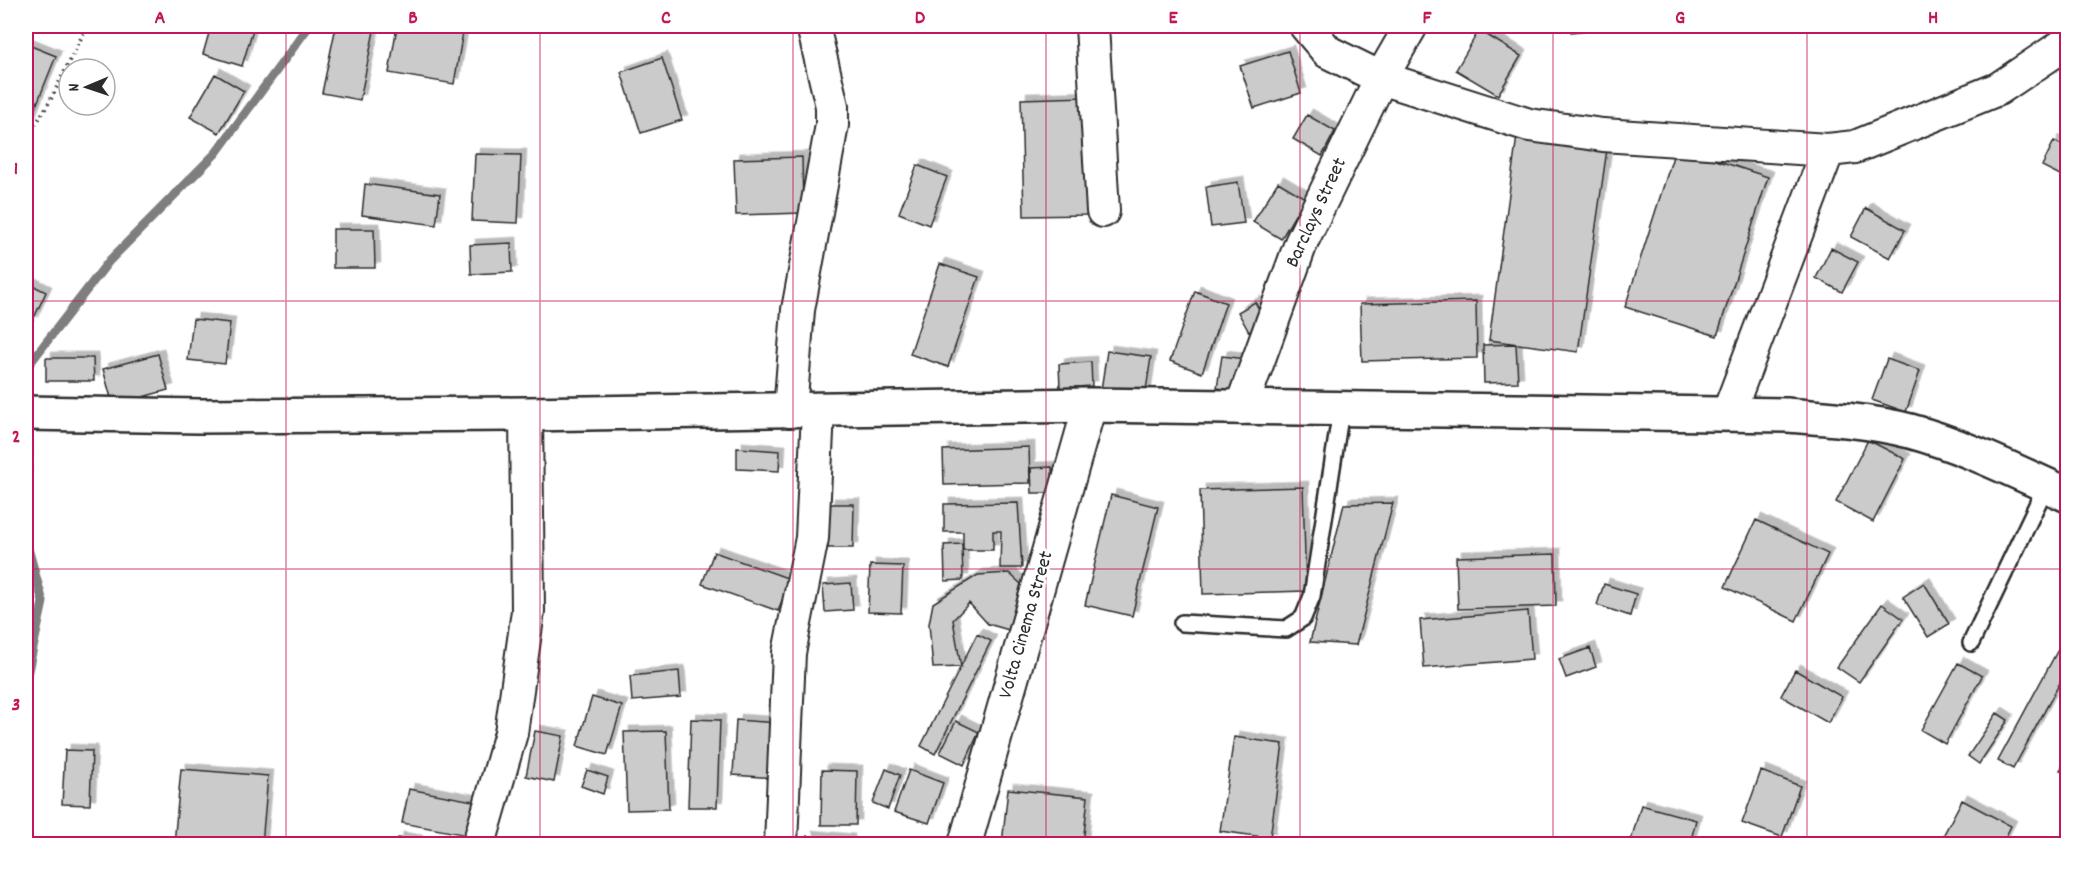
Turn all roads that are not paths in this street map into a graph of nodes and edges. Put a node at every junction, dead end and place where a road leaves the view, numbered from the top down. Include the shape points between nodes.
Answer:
1 (813, 26) edge
2 (1092, 26) edge
3 (1306, 26) edge
4 (1411, 26) edge
5 (2067, 42) edge
6 (1381, 78) junction
7 (1828, 150) junction
8 (1103, 211) dead end
9 (1090, 405) junction
10 (1241, 408) junction
11 (1341, 410) junction
12 (804, 411) junction
13 (26, 413) edge
14 (526, 414) junction
15 (1728, 414) junction
16 (2057, 490) edge
17 (1182, 623) dead end
18 (1971, 643) dead end
19 (479, 844) edge
20 (781, 844) edge
21 (965, 844) edge

1 - 12 street via 832,106 832,124 798,310
2 - 8 street
3 - 6 street via 1328,52
4 - 6 street, Barclays Street
5 - 7 street via 1998,88 1855,147
6 - 7 street via 1528,125 1603,135
6 - 10 street, Barclays Street via 1297,252
7 - 15 street
9 - 10 highway
9 - 12 highway
9 - 21 street, Volta Cinema Street
10 - 11 highway
11 - 15 highway
11 - 17 lane via 1312,596 1303,618 1286,629
12 - 14 highway
12 - 20 street via 812,538 789,653
13 - 14 highway
14 - 19 street via 528,611 511,732
15 - 16 highway via 1849,420 1910,431 1969,451
16 - 18 lane

